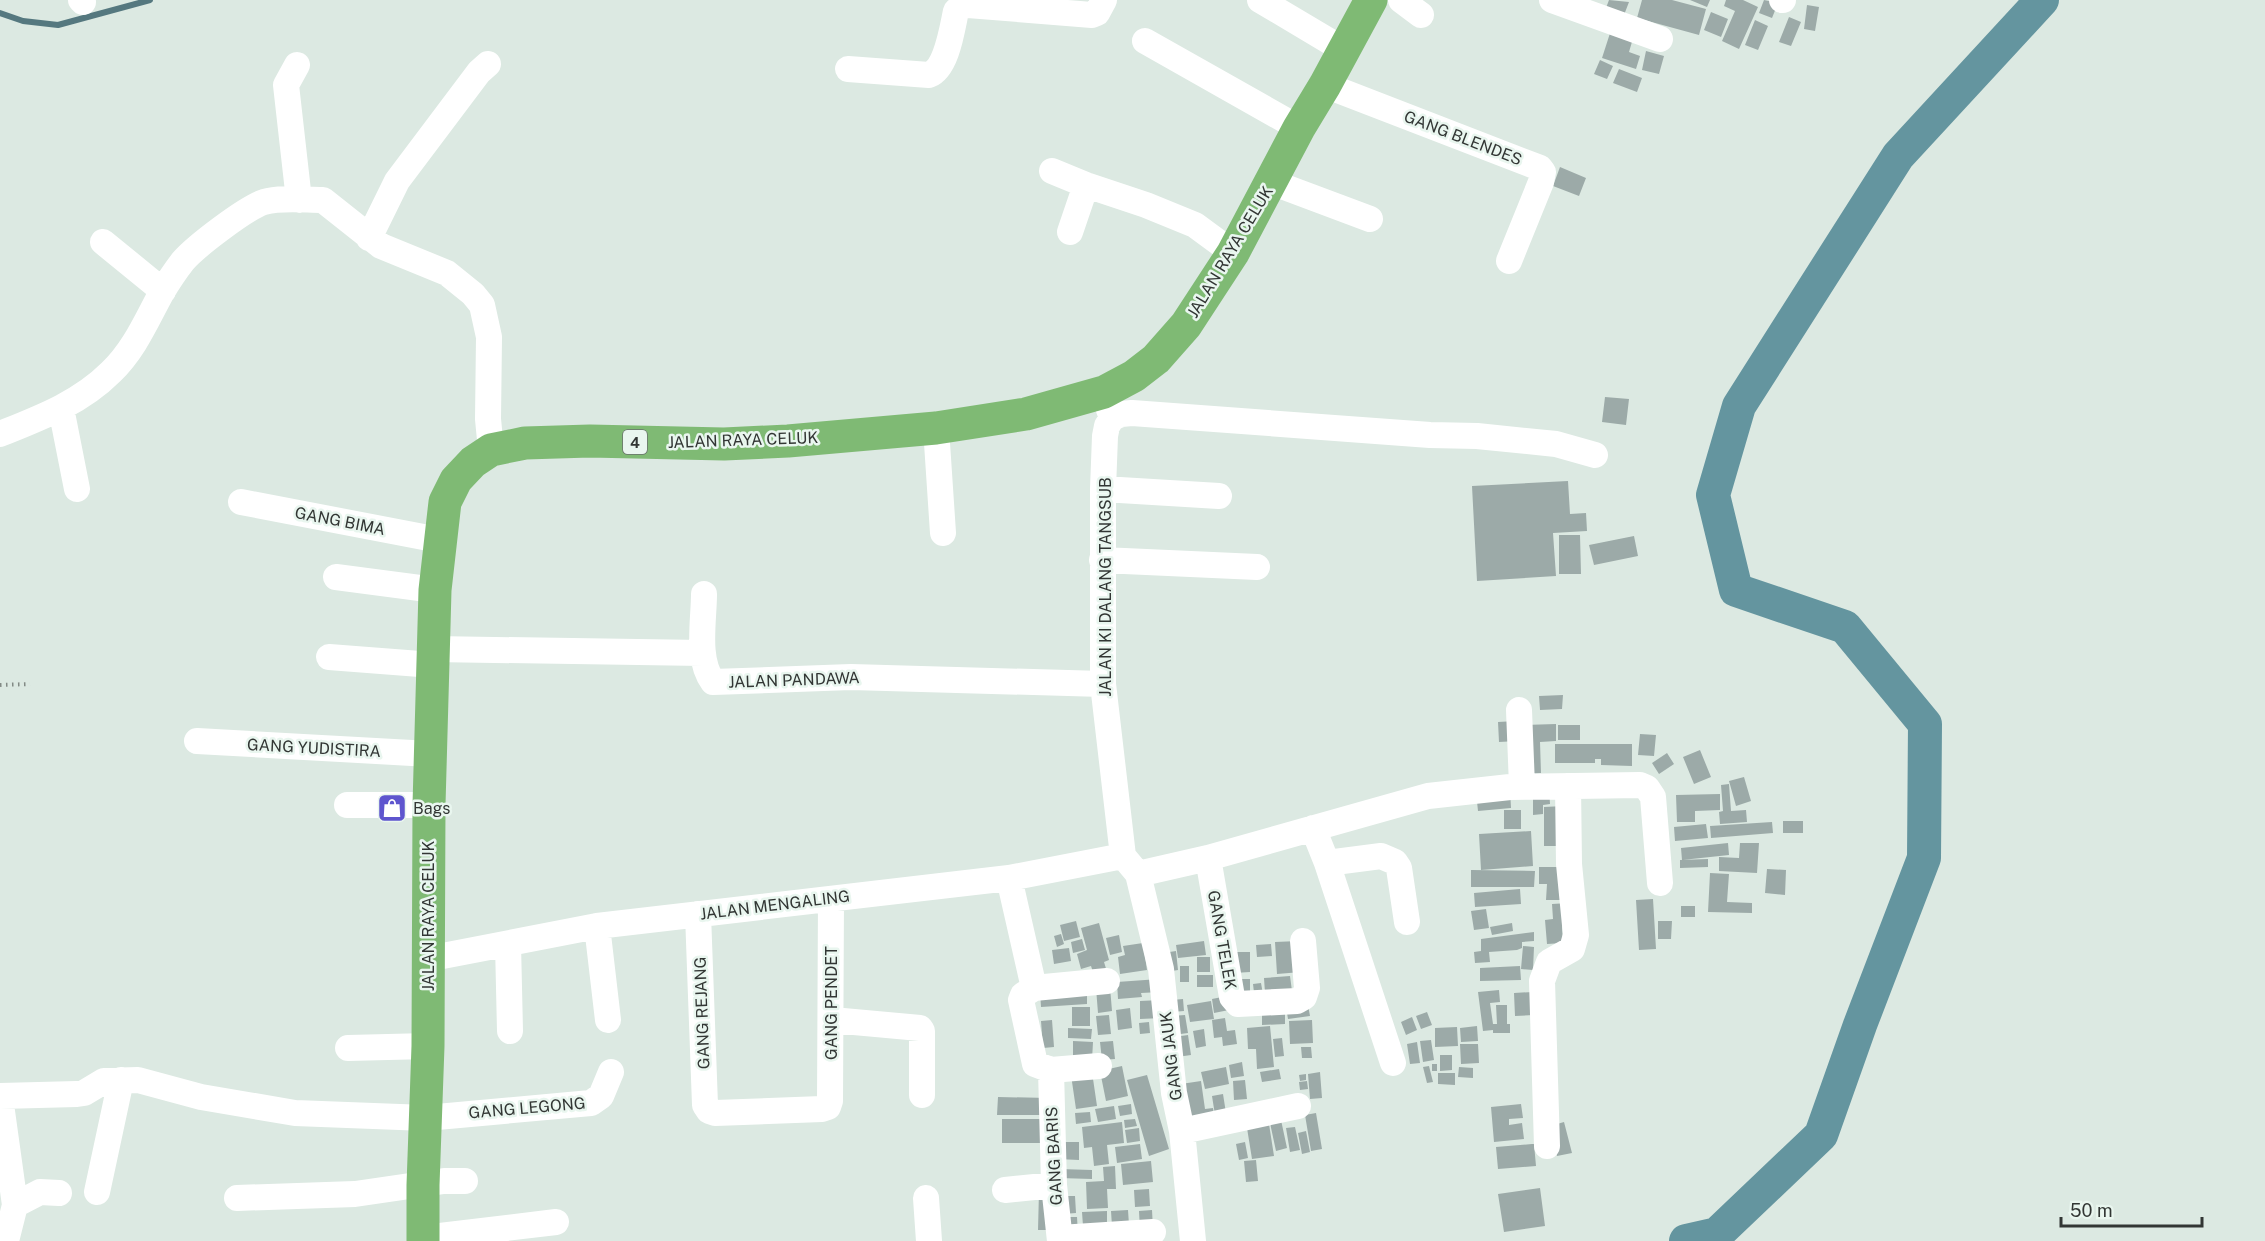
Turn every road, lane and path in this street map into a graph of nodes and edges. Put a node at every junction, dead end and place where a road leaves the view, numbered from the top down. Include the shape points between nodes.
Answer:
1 (1104, 0) edge
2 (1260, 0) edge
3 (1371, 0) edge
4 (1552, 0) edge
5 (1660, 39) dead end
6 (1145, 41) dead end
7 (1344, 50) junction
8 (488, 64) dead end
9 (297, 65) dead end
10 (848, 69) dead end
11 (1325, 85) junction
12 (1299, 128) junction
13 (1052, 171) dead end
14 (1271, 182) junction
15 (1086, 185) junction
16 (298, 200) junction
17 (1370, 219) dead end
18 (1070, 232) dead end
19 (369, 238) junction
20 (103, 243) dead end
21 (1233, 253) junction
22 (1509, 261) dead end
23 (163, 291) junction
24 (1108, 405) junction
25 (61, 408) junction
26 (936, 428) junction
27 (0, 434) edge
28 (492, 450) junction
29 (1595, 455) dead end
30 (77, 489) dead end
31 (1103, 489) junction
32 (1220, 496) dead end
33 (241, 502) dead end
34 (943, 532) dead end
35 (440, 540) junction
36 (1102, 560) junction
37 (1257, 567) dead end
38 (336, 577) dead end
39 (435, 590) junction
40 (705, 594) dead end
41 (703, 653) junction
42 (329, 657) dead end
43 (433, 657) junction
44 (30, 684) dead end
45 (1103, 684) junction
46 (0, 685) edge
47 (1519, 710) dead end
48 (197, 741) dead end
49 (430, 754) junction
50 (1522, 786) junction
51 (1568, 786) junction
52 (347, 805) dead end
53 (421, 805) junction
54 (1313, 828) junction
55 (1208, 858) junction
56 (1327, 864) junction
57 (1130, 865) junction
58 (1009, 878) junction
59 (1660, 883) dead end
60 (831, 899) junction
61 (698, 914) junction
62 (1407, 922) dead end
63 (597, 926) junction
64 (1302, 941) dead end
65 (508, 944) junction
66 (427, 959) junction
67 (1107, 981) dead end
68 (1034, 988) junction
69 (608, 1020) dead end
70 (832, 1020) junction
71 (510, 1031) dead end
72 (428, 1046) junction
73 (348, 1048) dead end
74 (1393, 1063) dead end
75 (1099, 1066) dead end
76 (1051, 1070) junction
77 (611, 1072) dead end
78 (113, 1080) junction
79 (922, 1095) dead end
80 (0, 1096) edge
81 (1298, 1106) dead end
82 (828, 1107) joint
83 (426, 1118) junction
84 (1182, 1131) junction
85 (1547, 1146) dead end
86 (465, 1181) dead end
87 (423, 1185) junction
88 (1054, 1185) junction
89 (1005, 1190) dead end
90 (97, 1192) dead end
91 (59, 1193) dead end
92 (237, 1198) dead end
93 (926, 1198) dead end
94 (15, 1205) junction
95 (556, 1222) dead end
96 (1153, 1232) dead end
97 (423, 1239) edge
98 (1060, 1240) edge
99 (6, 1241) edge
100 (929, 1241) edge
101 (1192, 1241) edge

1 - 10 street via 1092,15 962,6 956,11 942,65 936,72 929,75
2 - 7 street
3 - 7 highway, JALAN RAYA CELUK / 4
4 - 5 street
6 - 12 street
7 - 11 highway, JALAN RAYA CELUK / 4
8 - 19 street via 397,181
9 - 16 street via 286,85
11 - 12 highway, JALAN RAYA CELUK / 4
11 - 22 street, GANG BLENDES via 1540,168 1541,182
12 - 14 highway, JALAN RAYA CELUK / 4
13 - 15 street
14 - 17 street
14 - 21 highway, JALAN RAYA CELUK / 4
15 - 18 street
15 - 21 street via 1195,225
16 - 19 street via 323,200
16 - 23 street via 265,202 243,212 184,261
19 - 28 street via 447,273 482,305 489,337 488,419
20 - 23 street
21 - 24 highway, JALAN RAYA CELUK / 4 via 1186,325
23 - 25 street via 146,325 112,371
24 - 26 highway, JALAN RAYA CELUK / 4
24 - 29 street via 1121,414 1477,436 1556,444
24 - 31 street, JALAN KI DALANG TANGSUB
25 - 27 street
25 - 30 street
26 - 28 highway, JALAN RAYA CELUK / 4 via 788,441 590,441 525,443
26 - 34 street
28 - 35 highway, JALAN RAYA CELUK / 4 via 456,480 445,502
31 - 32 street
31 - 36 street, JALAN KI DALANG TANGSUB
33 - 35 street, GANG BIMA
35 - 39 highway, JALAN RAYA CELUK / 4
36 - 37 street
36 - 45 street, JALAN KI DALANG TANGSUB
38 - 39 street
39 - 43 highway, JALAN RAYA CELUK / 4
40 - 41 street
41 - 43 street
41 - 45 street, JALAN PANDAWA via 707,673 716,683 851,677
42 - 43 street
43 - 49 highway, JALAN RAYA CELUK / 4
44 - 46 path
45 - 57 street, JALAN KI DALANG TANGSUB
47 - 50 street
48 - 49 street, GANG YUDISTIRA
49 - 53 highway, JALAN RAYA CELUK / 4
50 - 51 street, JALAN MENGALING
50 - 54 street, JALAN MENGALING via 1428,796
51 - 59 street, JALAN MENGALING via 1647,788 1654,804
51 - 85 street via 1575,936 1572,949 1549,962 1542,981
52 - 53 street
53 - 66 highway, JALAN RAYA CELUK / 4
54 - 55 street, JALAN MENGALING
54 - 56 street
55 - 57 street, JALAN MENGALING
55 - 64 street, GANG TELEK via 1232,997 1238,1004 1297,1001 1304,997 1307,988
56 - 62 street via 1381,856 1395,862
56 - 74 street
57 - 58 street, JALAN MENGALING
57 - 84 street, GANG JAUK via 1161,969 1174,1094
58 - 60 street, JALAN MENGALING
58 - 68 street
60 - 61 street, JALAN MENGALING
60 - 70 street, GANG PENDET
61 - 63 street, JALAN MENGALING
61 - 82 street, GANG REJANG via 705,1105 709,1111
63 - 65 street, JALAN MENGALING
63 - 69 street
65 - 66 street, JALAN MENGALING
65 - 71 street
66 - 72 highway, JALAN RAYA CELUK / 4
67 - 68 street
68 - 76 street via 1023,995 1020,1004 1033,1060
70 - 79 street via 920,1028
70 - 82 street, GANG PENDET
72 - 73 street
72 - 83 highway, JALAN RAYA CELUK / 4
75 - 76 street
76 - 88 street, GANG BARIS
77 - 83 street, GANG LEGONG via 601,1096 591,1103
78 - 80 street via 77,1094
78 - 83 street, GANG LEGONG via 152,1083 208,1098 295,1113
78 - 90 street
80 - 94 street
81 - 84 street
83 - 87 highway, JALAN RAYA CELUK / 4
84 - 101 street, GANG JAUK
86 - 87 street
87 - 92 street via 355,1194
87 - 97 highway, JALAN RAYA CELUK / 4
88 - 89 street
88 - 98 street, GANG BARIS
91 - 94 street via 40,1192
93 - 100 street
94 - 99 street
95 - 97 street
96 - 98 street

